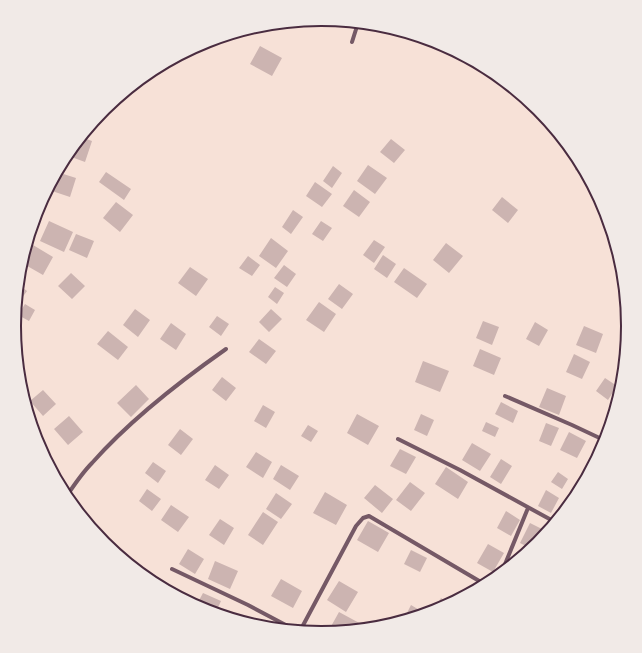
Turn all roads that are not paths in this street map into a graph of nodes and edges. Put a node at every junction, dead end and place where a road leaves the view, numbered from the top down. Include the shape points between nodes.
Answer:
1 (356, 29) edge
2 (352, 42) dead end
3 (226, 349) dead end
4 (506, 396) dead end
5 (599, 438) edge
6 (398, 439) dead end
7 (71, 491) edge
8 (528, 508) junction
9 (550, 520) edge
10 (505, 564) edge
11 (172, 569) dead end
12 (479, 581) edge
13 (285, 624) edge
14 (301, 626) edge

1 - 2 street
3 - 7 street via 198,368 112,441
4 - 5 street
6 - 8 street
8 - 9 street
8 - 10 street
11 - 13 street
12 - 14 street via 369,516 363,518 356,526

